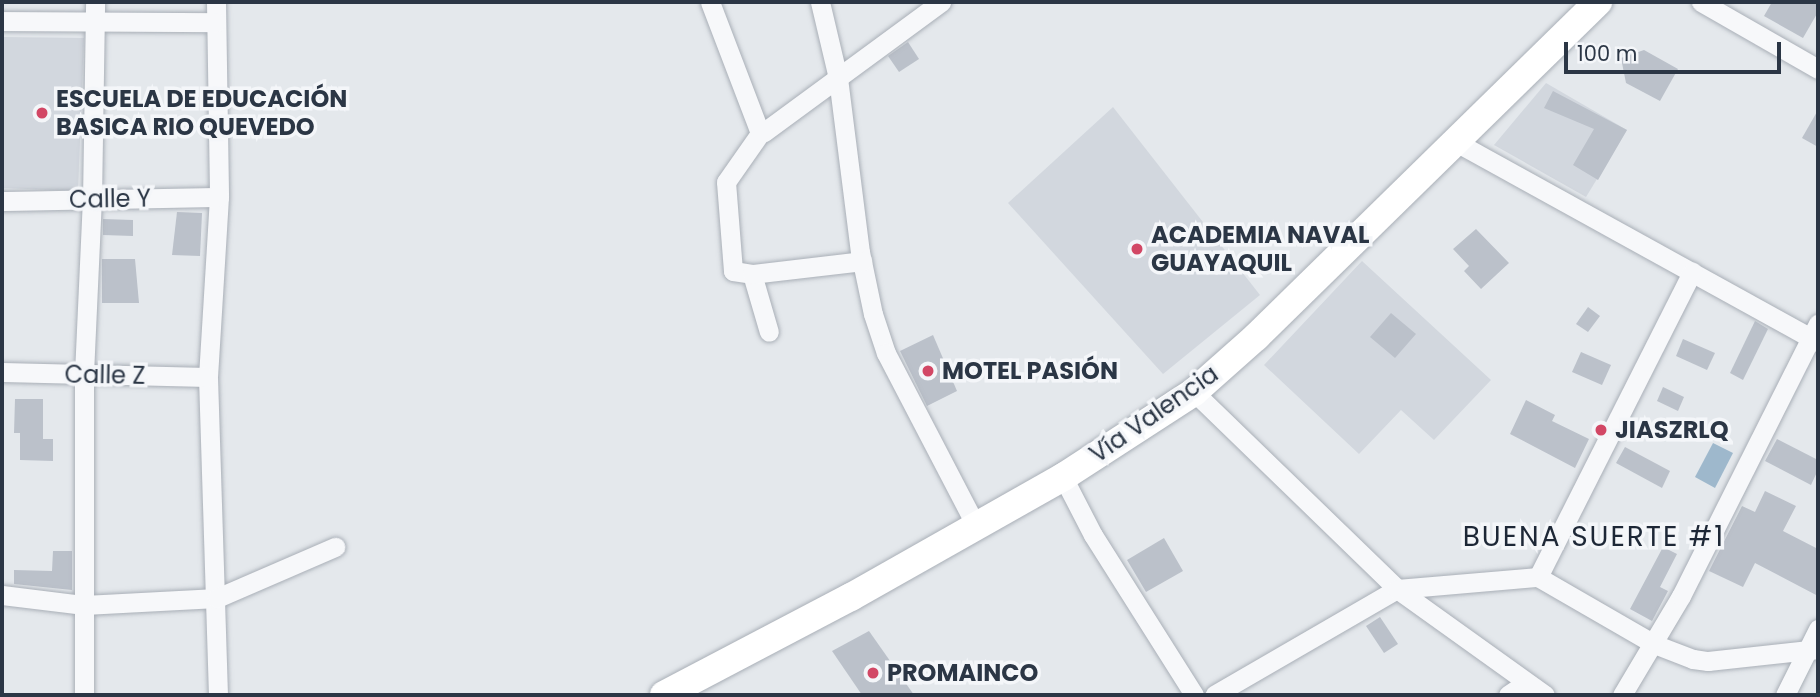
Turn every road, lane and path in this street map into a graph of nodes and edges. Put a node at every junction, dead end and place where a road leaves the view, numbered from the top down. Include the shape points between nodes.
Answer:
1 (95, 2) edge
2 (710, 2) edge
3 (820, 2) edge
4 (942, 2) edge
5 (1598, 2) edge
6 (1701, 2) edge
7 (216, 12) edge
8 (2, 21) edge
9 (95, 23) junction
10 (1818, 69) edge
11 (838, 78) junction
12 (761, 132) junction
13 (1454, 141) junction
14 (219, 197) junction
15 (92, 200) junction
16 (2, 201) edge
17 (862, 261) junction
18 (1692, 272) junction
19 (752, 274) junction
20 (769, 332) dead end
21 (1816, 335) edge
22 (2, 372) edge
23 (84, 374) junction
24 (208, 377) junction
25 (1194, 392) junction
26 (1063, 477) junction
27 (975, 526) junction
28 (335, 547) dead end
29 (1538, 577) junction
30 (1397, 589) junction
31 (2, 595) edge
32 (217, 598) junction
33 (84, 605) junction
34 (1818, 629) edge
35 (1654, 644) junction
36 (1813, 650) edge
37 (1526, 683) junction
38 (84, 695) edge
39 (218, 695) edge
40 (664, 695) edge
41 (1194, 695) edge
42 (1214, 695) edge
43 (1508, 695) edge
44 (1545, 695) edge
45 (1622, 695) edge
46 (1785, 695) edge

1 - 9 street
2 - 12 street
3 - 11 street
4 - 11 street
5 - 13 highway, Vía Valencia
6 - 10 street
7 - 9 street
7 - 14 street
8 - 9 street
9 - 15 street
11 - 12 street
11 - 17 street
12 - 19 street via 726,182 733,271
13 - 18 street
13 - 25 highway, Vía Valencia
14 - 15 street, Calle Y
14 - 24 street
15 - 16 street, Calle Y
15 - 23 street
17 - 19 street
17 - 27 street via 886,353
18 - 21 street
18 - 29 street
19 - 20 street
21 - 35 street
22 - 23 street, Calle Z
23 - 24 street, Calle Z
23 - 33 street
24 - 32 street
25 - 26 highway, Vía Valencia
25 - 30 street
26 - 27 highway, Vía Valencia
26 - 41 street via 1093,535
27 - 40 highway, Vía Valencia
28 - 32 street
29 - 30 street
29 - 35 street
30 - 37 street
30 - 42 street
31 - 33 street
32 - 33 street
32 - 39 street
33 - 38 street
34 - 36 street
35 - 36 street via 1708,661
35 - 45 street
36 - 46 street
37 - 43 street
37 - 44 street

